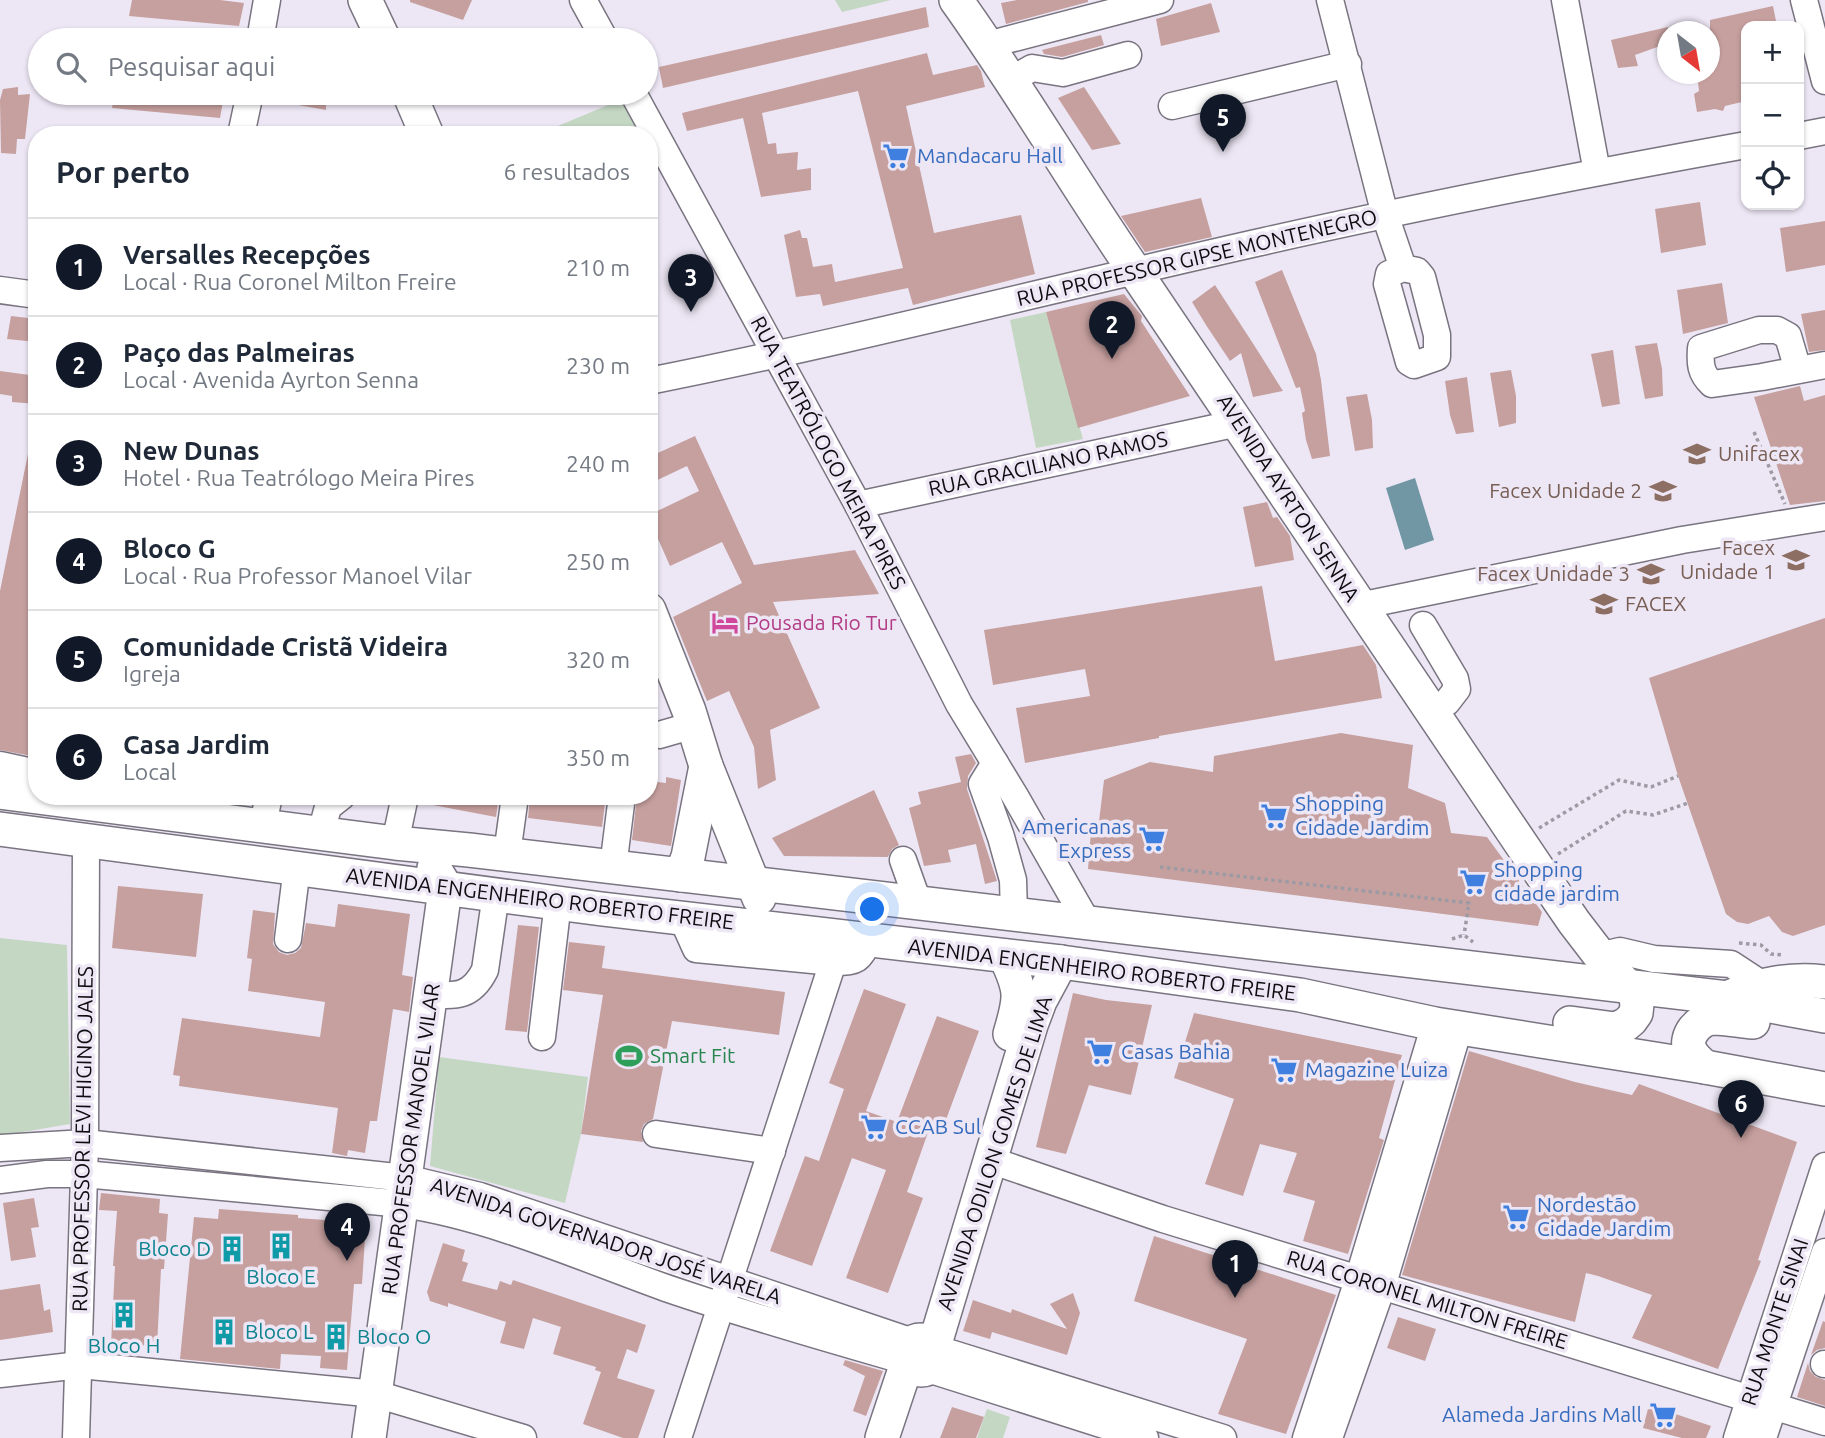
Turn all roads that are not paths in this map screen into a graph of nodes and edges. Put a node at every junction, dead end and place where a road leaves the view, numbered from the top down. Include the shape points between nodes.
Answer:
1 (267, 0) edge
2 (365, 0) edge
3 (583, 0) edge
4 (956, 0) edge
5 (1160, 0) edge
6 (1330, 0) edge
7 (1564, 0) edge
8 (1804, 0) edge
9 (262, 28) edge
10 (378, 28) edge
11 (598, 28) edge
12 (997, 42) junction
13 (1128, 55) dead end
14 (1348, 64) junction
15 (1011, 80) junction
16 (1825, 81) edge
17 (247, 105) edge
18 (414, 105) edge
19 (639, 105) edge
20 (1172, 106) dead end
21 (243, 126) edge
22 (423, 126) edge
23 (651, 126) edge
24 (1825, 131) edge
25 (1804, 135) edge
26 (658, 140) edge
27 (1741, 146) edge
28 (1597, 172) junction
29 (1385, 215) junction
30 (1403, 268) dead end
31 (1135, 272) junction
32 (0, 290) edge
33 (28, 294) edge
34 (777, 356) junction
35 (1825, 365) edge
36 (1798, 370) dead end
37 (658, 379) edge
38 (1238, 423) junction
39 (858, 505) junction
40 (1825, 517) edge
41 (1359, 606) junction
42 (1423, 625) dead end
43 (658, 633) edge
44 (1431, 713) junction
45 (694, 725) junction
46 (659, 735) dead end
47 (995, 763) junction
48 (0, 765) edge
49 (706, 766) junction
50 (28, 770) edge
51 (0, 792) edge
52 (28, 795) edge
53 (178, 805) edge
54 (318, 805) edge
55 (331, 805) edge
56 (406, 805) edge
57 (513, 805) edge
58 (621, 805) edge
59 (266, 810) edge
60 (0, 829) edge
61 (316, 832) junction
62 (86, 840) junction
63 (408, 844) junction
64 (507, 854) junction
65 (903, 860) dead end
66 (297, 867) junction
67 (613, 867) junction
68 (681, 875) junction
69 (751, 884) junction
70 (445, 886) junction
71 (496, 894) junction
72 (558, 902) junction
73 (918, 902) junction
74 (1014, 914) junction
75 (682, 918) junction
76 (1087, 922) junction
77 (778, 928) junction
78 (288, 939) dead end
79 (868, 941) junction
80 (1005, 956) junction
81 (1599, 956) junction
82 (797, 959) junction
83 (1660, 959) junction
84 (833, 962) junction
85 (1061, 962) junction
86 (1825, 982) edge
87 (1763, 985) junction
88 (1633, 989) junction
89 (430, 994) junction
90 (1300, 995) junction
91 (1727, 998) junction
92 (821, 1001) junction
93 (1825, 1016) edge
94 (1447, 1026) junction
95 (1825, 1030) edge
96 (542, 1037) dead end
97 (1705, 1067) junction
98 (1825, 1089) edge
99 (656, 1134) dead end
100 (85, 1143) junction
101 (0, 1148) edge
102 (772, 1151) junction
103 (990, 1160) junction
104 (286, 1165) junction
105 (1825, 1166) edge
106 (84, 1174) junction
107 (0, 1180) edge
108 (404, 1191) junction
109 (284, 1193) junction
110 (484, 1210) junction
111 (1825, 1252) edge
112 (731, 1280) junction
113 (1370, 1284) junction
114 (722, 1307) junction
115 (1797, 1354) edge
116 (920, 1355) junction
117 (80, 1365) junction
118 (0, 1374) edge
119 (376, 1394) junction
120 (1762, 1402) junction
121 (1825, 1422) edge
122 (76, 1438) edge
123 (369, 1438) edge
124 (523, 1438) edge
125 (678, 1438) edge
126 (882, 1438) edge
127 (905, 1438) edge
128 (1145, 1438) edge
129 (1223, 1438) edge
130 (1306, 1438) edge
131 (1329, 1438) edge
132 (1737, 1438) edge
133 (1763, 1438) edge

1 - 9 street
2 - 10 main road
3 - 11 street
4 - 12 main road, AVENIDA AYRTON SENNA
5 - 12 street
6 - 14 street
7 - 28 street
8 - 16 street
12 - 15 main road, AVENIDA AYRTON SENNA
13 - 15 street via 1063,73 1031,68
14 - 20 street
14 - 29 street
15 - 31 main road, AVENIDA AYRTON SENNA
17 - 21 street
18 - 22 main road
19 - 23 street, RUA TEATRÓLOGO MEIRA PIRES
24 - 25 street
26 - 34 street, RUA TEATRÓLOGO MEIRA PIRES
27 - 28 street, RUA PROFESSOR GIPSE MONTENEGRO
28 - 29 street, RUA PROFESSOR GIPSE MONTENEGRO
29 - 30 street
29 - 31 street, RUA PROFESSOR GIPSE MONTENEGRO
31 - 34 street, RUA PROFESSOR GIPSE MONTENEGRO via 1047,285
31 - 38 main road, AVENIDA AYRTON SENNA
32 - 33 street
34 - 37 street, RUA PROFESSOR GIPSE MONTENEGRO
34 - 39 street, RUA TEATRÓLOGO MEIRA PIRES
35 - 36 street
38 - 39 street, RUA GRACILIANO RAMOS
38 - 41 main road, AVENIDA AYRTON SENNA
39 - 47 street, RUA TEATRÓLOGO MEIRA PIRES
40 - 41 street via 1682,540
41 - 44 main road, AVENIDA AYRTON SENNA
42 - 44 street via 1457,689
43 - 45 main road
44 - 81 main road, AVENIDA AYRTON SENNA
45 - 46 street
45 - 49 main road
47 - 74 street via 982,784 1013,880
47 - 76 street, RUA TEATRÓLOGO MEIRA PIRES
48 - 50 street
49 - 68 main road
49 - 69 main road
51 - 52 main road, AVENIDA ENGENHEIRO ROBERTO FREIRE
53 - 59 main road, AVENIDA ENGENHEIRO ROBERTO FREIRE
54 - 61 street
55 - 61 street
56 - 63 street
57 - 64 street
58 - 67 street
59 - 61 main road, AVENIDA ENGENHEIRO ROBERTO FREIRE
60 - 62 main road, AVENIDA ENGENHEIRO ROBERTO FREIRE
61 - 63 main road, AVENIDA ENGENHEIRO ROBERTO FREIRE
62 - 66 main road, AVENIDA ENGENHEIRO ROBERTO FREIRE
62 - 100 street, RUA PROFESSOR LEVI HIGINO JALES
63 - 64 main road, AVENIDA ENGENHEIRO ROBERTO FREIRE
63 - 70 main road
64 - 67 main road, AVENIDA ENGENHEIRO ROBERTO FREIRE
65 - 73 street
66 - 70 main road, AVENIDA ENGENHEIRO ROBERTO FREIRE
66 - 78 street
67 - 68 main road, AVENIDA ENGENHEIRO ROBERTO FREIRE
68 - 69 main road, AVENIDA ENGENHEIRO ROBERTO FREIRE
69 - 73 main road, AVENIDA ENGENHEIRO ROBERTO FREIRE
69 - 77 main road
70 - 71 main road, AVENIDA ENGENHEIRO ROBERTO FREIRE
70 - 89 main road, RUA PROFESSOR MANOEL VILAR
71 - 72 main road, AVENIDA ENGENHEIRO ROBERTO FREIRE
71 - 89 street via 480,981 459,995
72 - 75 main road, AVENIDA ENGENHEIRO ROBERTO FREIRE
72 - 96 street
73 - 74 main road, AVENIDA ENGENHEIRO ROBERTO FREIRE
74 - 76 main road, AVENIDA ENGENHEIRO ROBERTO FREIRE
75 - 77 main road, AVENIDA ENGENHEIRO ROBERTO FREIRE
75 - 82 street via 696,949
76 - 88 main road, AVENIDA ENGENHEIRO ROBERTO FREIRE
77 - 79 main road, AVENIDA ENGENHEIRO ROBERTO FREIRE
79 - 80 main road, AVENIDA ENGENHEIRO ROBERTO FREIRE
79 - 84 street via 860,958
80 - 85 main road, AVENIDA ENGENHEIRO ROBERTO FREIRE
80 - 116 main road, AVENIDA ODILON GOMES DE LIMA via 1017,984 1018,1008
81 - 83 street via 1620,951
81 - 88 main road, AVENIDA AYRTON SENNA
82 - 84 street
82 - 92 street
83 - 87 street via 1731,964
83 - 88 street
84 - 92 street
85 - 90 main road, AVENIDA ENGENHEIRO ROBERTO FREIRE
85 - 103 main road, AVENIDA ODILON GOMES DE LIMA via 1031,1025
86 - 87 main road, AVENIDA ENGENHEIRO ROBERTO FREIRE
87 - 91 main road, AVENIDA ENGENHEIRO ROBERTO FREIRE
88 - 90 main road via 1636,1013 1625,1026 1615,1029 1352,994
88 - 91 main road, AVENIDA ENGENHEIRO ROBERTO FREIRE
89 - 108 main road, RUA PROFESSOR MANOEL VILAR
90 - 94 main road, AVENIDA ENGENHEIRO ROBERTO FREIRE
91 - 93 main road, AVENIDA ENGENHEIRO ROBERTO FREIRE
92 - 102 street
94 - 97 main road, AVENIDA ENGENHEIRO ROBERTO FREIRE
94 - 113 street
95 - 97 main road via 1710,1018 1693,1030 1688,1045
97 - 98 main road, AVENIDA ENGENHEIRO ROBERTO FREIRE
99 - 102 street
100 - 101 street, AVENIDA GOVERNADOR JOSÉ VARELA
100 - 104 street, AVENIDA GOVERNADOR JOSÉ VARELA
100 - 106 street, RUA PROFESSOR LEVI HIGINO JALES
102 - 112 street
103 - 113 street, RUA CORONEL MILTON FREIRE
103 - 116 main road, AVENIDA ODILON GOMES DE LIMA
104 - 108 street, AVENIDA GOVERNADOR JOSÉ VARELA
104 - 109 street
105 - 115 street, RUA MONTE SINAI
106 - 107 street, AVENIDA GOVERNADOR JOSÉ VARELA
106 - 109 street, AVENIDA GOVERNADOR JOSÉ VARELA
106 - 117 street, RUA PROFESSOR LEVI HIGINO JALES
108 - 109 street, AVENIDA GOVERNADOR JOSÉ VARELA
108 - 110 street, AVENIDA GOVERNADOR JOSÉ VARELA via 437,1209
108 - 119 main road, RUA PROFESSOR MANOEL VILAR
110 - 112 street, AVENIDA GOVERNADOR JOSÉ VARELA
110 - 114 street, AVENIDA GOVERNADOR JOSÉ VARELA
111 - 115 street, RUA MONTE SINAI
112 - 114 street
112 - 116 street, AVENIDA GOVERNADOR JOSÉ VARELA
113 - 120 street, RUA CORONEL MILTON FREIRE
113 - 130 street
113 - 131 street
114 - 116 street, AVENIDA GOVERNADOR JOSÉ VARELA
114 - 125 street
115 - 120 street, RUA MONTE SINAI
116 - 126 main road, AVENIDA ODILON GOMES DE LIMA
116 - 127 main road, AVENIDA ODILON GOMES DE LIMA
116 - 128 street, AVENIDA GOVERNADOR JOSÉ VARELA
116 - 129 street, AVENIDA GOVERNADOR JOSÉ VARELA
117 - 118 street
117 - 119 street
117 - 122 street, RUA PROFESSOR LEVI HIGINO JALES
119 - 123 main road, RUA PROFESSOR MANOEL VILAR
119 - 124 street
120 - 121 street, RUA CORONEL MILTON FREIRE
120 - 132 street, RUA MONTE SINAI
120 - 133 street, RUA MONTE SINAI

